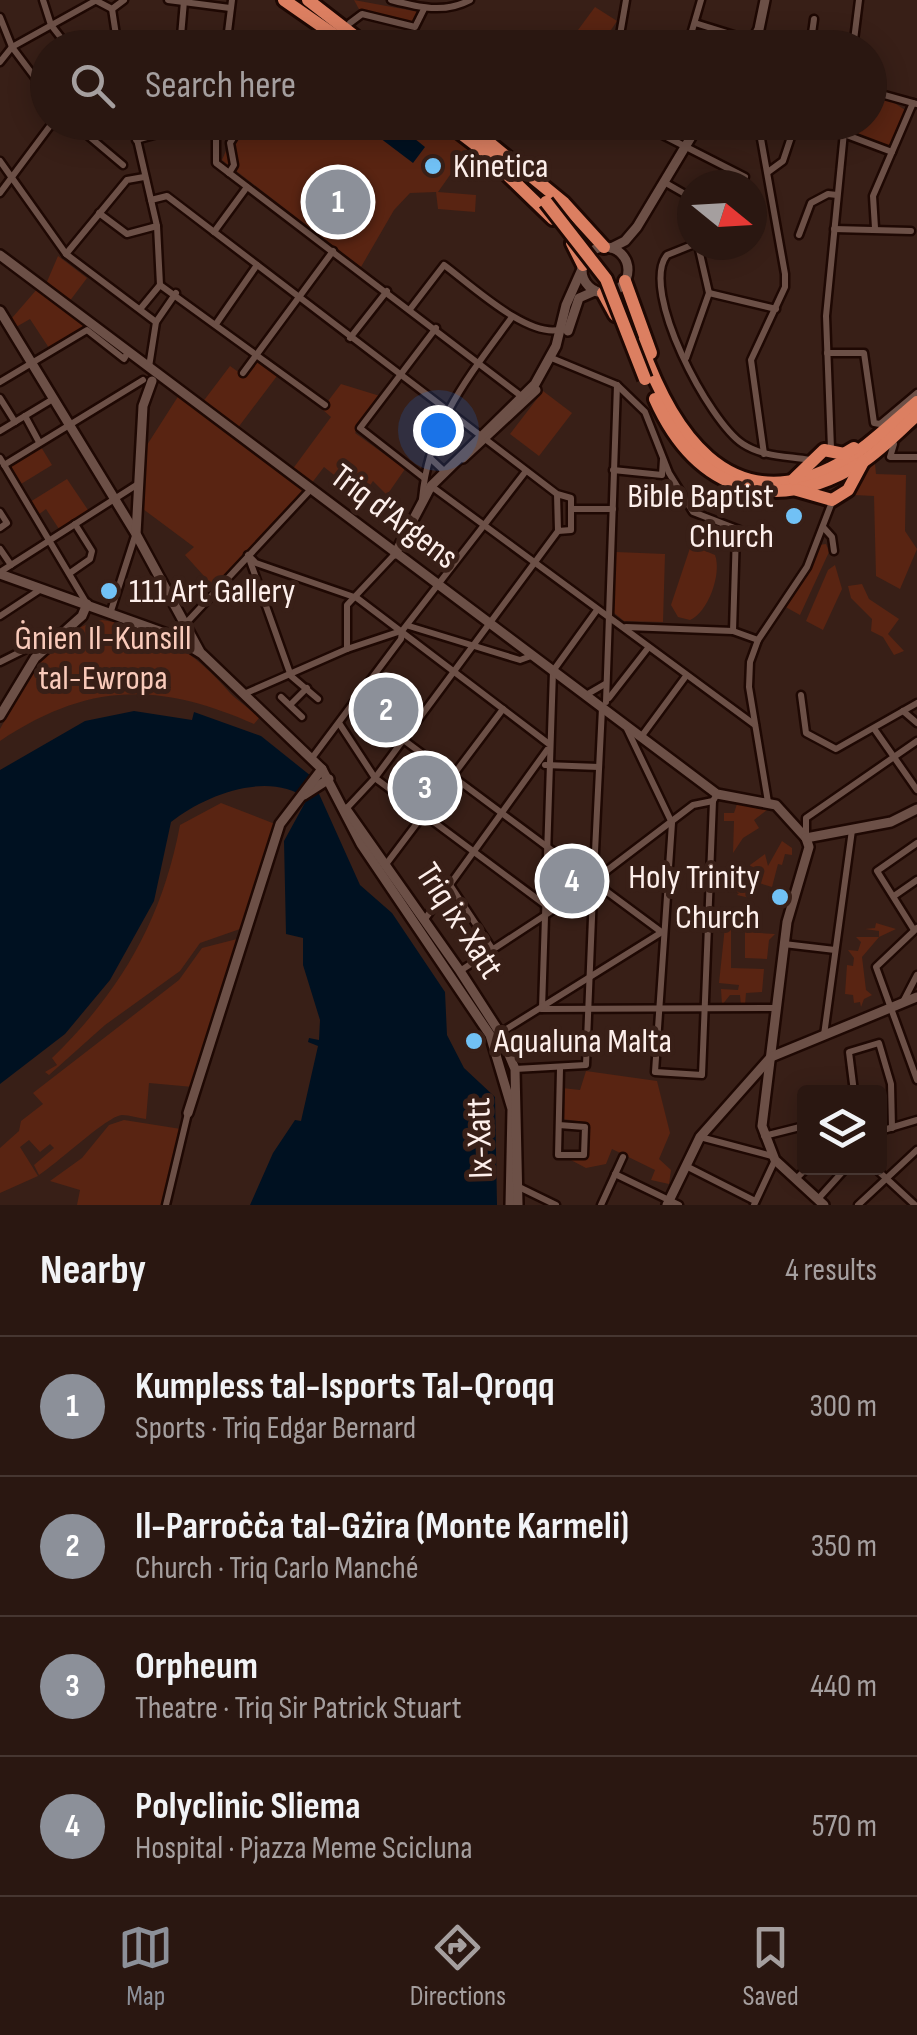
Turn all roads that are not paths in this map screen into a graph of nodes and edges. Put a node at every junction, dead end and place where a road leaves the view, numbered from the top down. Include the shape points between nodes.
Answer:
1 (43, 0) edge
2 (95, 0) edge
3 (124, 0) edge
4 (168, 0) edge
5 (284, 0) edge
6 (294, 0) edge
7 (308, 0) edge
8 (316, 0) edge
9 (391, 0) edge
10 (470, 0) edge
11 (626, 0) edge
12 (701, 0) edge
13 (765, 0) edge
14 (859, 0) edge
15 (184, 1) edge
16 (231, 4) edge
17 (112, 9) junction
18 (424, 9) junction
19 (814, 19) dead end
20 (1, 22) edge
21 (350, 23) dead end
22 (695, 23) junction
23 (51, 25) junction
24 (42, 30) edge
25 (55, 30) edge
26 (115, 30) edge
27 (182, 30) edge
28 (228, 30) edge
29 (332, 30) edge
30 (335, 30) edge
31 (339, 30) edge
32 (342, 30) edge
33 (621, 30) edge
34 (693, 30) edge
35 (714, 30) edge
36 (755, 30) edge
37 (812, 30) edge
38 (855, 30) edge
39 (30, 36) edge
40 (12, 46) junction
41 (0, 62) edge
42 (30, 70) edge
43 (887, 96) edge
44 (915, 103) edge
45 (40, 140) edge
46 (93, 140) edge
47 (136, 140) edge
48 (215, 140) edge
49 (232, 140) edge
50 (468, 140) edge
51 (486, 140) edge
52 (676, 140) edge
53 (690, 140) edge
54 (762, 140) edge
55 (790, 140) edge
56 (843, 140) edge
57 (860, 140) edge
58 (687, 146) junction
59 (892, 152) junction
60 (0, 161) edge
61 (140, 161) junction
62 (494, 162) junction
63 (514, 162) junction
64 (123, 165) junction
65 (732, 170) edge
66 (768, 172) junction
67 (229, 174) junction
68 (144, 177) junction
69 (12, 178) junction
70 (127, 180) junction
71 (664, 182) junction
72 (247, 186) junction
73 (677, 190) edge
74 (0, 193) edge
75 (837, 195) junction
76 (152, 200) junction
77 (550, 201) junction
78 (99, 213) junction
79 (157, 226) junction
80 (637, 227) junction
81 (875, 228) junction
82 (834, 229) junction
83 (914, 231) edge
84 (214, 232) junction
85 (799, 235) dead end
86 (608, 247) junction
87 (333, 251) junction
88 (677, 251) edge
89 (66, 254) junction
90 (0, 255) edge
91 (626, 259) junction
92 (699, 260) edge
93 (257, 265) junction
94 (582, 267) junction
95 (625, 281) junction
96 (160, 285) junction
97 (387, 291) junction
98 (600, 292) junction
99 (176, 293) junction
100 (709, 293) junction
101 (300, 296) junction
102 (141, 308) junction
103 (411, 308) junction
104 (776, 309) junction
105 (0, 311) edge
106 (512, 317) junction
107 (156, 322) junction
108 (216, 324) junction
109 (436, 328) junction
110 (565, 329) junction
111 (350, 338) junction
112 (128, 352) junction
113 (828, 353) junction
114 (257, 354) junction
115 (556, 360) junction
116 (685, 361) junction
117 (479, 362) junction
118 (31, 363) junction
119 (243, 373) dead end
120 (148, 374) junction
121 (402, 374) junction
122 (0, 382) edge
123 (617, 385) junction
124 (134, 389) junction
125 (917, 393) edge
126 (524, 397) junction
127 (0, 398) edge
128 (53, 399) junction
129 (917, 402) edge
130 (325, 405) dead end
131 (143, 406) junction
132 (446, 408) junction
133 (25, 416) junction
134 (674, 416) junction
135 (917, 419) edge
136 (15, 422) junction
137 (69, 427) junction
138 (876, 429) junction
139 (0, 430) edge
140 (481, 437) junction
141 (39, 442) junction
142 (828, 448) junction
143 (664, 452) junction
144 (764, 454) junction
145 (917, 457) edge
146 (430, 458) junction
147 (692, 460) junction
148 (865, 460) junction
149 (2, 461) edge
150 (808, 464) junction
151 (613, 470) junction
152 (526, 471) junction
153 (445, 472) junction
154 (428, 482) junction
155 (138, 483) junction
156 (793, 486) junction
157 (311, 489) junction
158 (557, 494) junction
159 (825, 499) junction
160 (113, 500) junction
161 (572, 509) junction
162 (613, 509) junction
163 (0, 512) edge
164 (137, 512) junction
165 (826, 516) junction
166 (124, 520) junction
167 (75, 524) junction
168 (4, 525) edge
169 (822, 526) junction
170 (485, 527) junction
171 (558, 531) junction
172 (736, 532) junction
173 (136, 534) junction
174 (50, 538) junction
175 (768, 542) dead end
176 (0, 549) edge
177 (834, 551) dead end
178 (395, 554) junction
179 (248, 555) junction
180 (533, 564) junction
181 (10, 566) junction
182 (0, 573) edge
183 (70, 573) junction
184 (439, 586) junction
185 (42, 588) junction
186 (357, 598) junction
187 (87, 604) junction
188 (597, 610) junction
189 (0, 616) edge
190 (110, 616) junction
191 (608, 616) junction
192 (77, 621) junction
193 (184, 622) junction
194 (489, 624) junction
195 (624, 627) junction
196 (406, 628) junction
197 (733, 630) junction
198 (58, 633) junction
199 (173, 636) junction
200 (758, 640) junction
201 (473, 646) junction
202 (648, 648) junction
203 (347, 649) junction
204 (202, 654) junction
205 (530, 656) junction
206 (0, 662) edge
207 (454, 671) junction
208 (552, 672) junction
209 (292, 676) junction
210 (686, 676) junction
211 (606, 684) junction
212 (306, 688) junction
213 (244, 694) junction
214 (586, 695) junction
215 (802, 695) dead end
216 (281, 697) dead end
217 (318, 699) dead end
218 (354, 703) junction
219 (917, 703) edge
220 (602, 704) junction
221 (290, 705) junction
222 (503, 709) junction
223 (903, 710) junction
224 (0, 716) edge
225 (302, 717) dead end
226 (339, 723) junction
227 (917, 723) edge
228 (624, 724) junction
229 (755, 725) junction
230 (875, 730) junction
231 (641, 737) junction
232 (404, 738) junction
233 (917, 741) edge
234 (550, 745) junction
235 (892, 756) junction
236 (312, 758) junction
237 (544, 764) junction
238 (599, 767) junction
239 (322, 770) junction
240 (452, 775) junction
241 (374, 778) junction
242 (329, 780) junction
243 (315, 783) junction
244 (917, 790) edge
245 (715, 798) junction
246 (768, 802) junction
247 (917, 809) edge
248 (346, 810) junction
249 (423, 814) junction
250 (502, 814) junction
251 (672, 823) junction
252 (852, 830) junction
253 (806, 838) junction
254 (917, 843) edge
255 (547, 848) junction
256 (474, 853) junction
257 (388, 863) junction
258 (598, 874) junction
259 (585, 875) junction
260 (917, 880) edge
261 (450, 884) junction
262 (602, 888) junction
263 (589, 890) junction
264 (894, 896) junction
265 (545, 905) junction
266 (545, 914) junction
267 (425, 919) junction
268 (916, 929) edge
269 (662, 932) junction
270 (784, 944) junction
271 (494, 950) junction
272 (835, 950) junction
273 (460, 971) junction
274 (917, 975) edge
275 (589, 978) junction
276 (917, 997) edge
277 (903, 1003) junction
278 (656, 1007) junction
279 (588, 1008) junction
280 (705, 1008) junction
281 (776, 1008) junction
282 (891, 1008) junction
283 (542, 1009) junction
284 (500, 1034) junction
285 (824, 1036) junction
286 (771, 1057) junction
287 (504, 1069) joint
288 (515, 1069) junction
289 (560, 1069) junction
290 (917, 1080) edge
291 (853, 1085) edge
292 (188, 1113) joint
293 (917, 1120) edge
294 (559, 1126) junction
295 (797, 1128) edge
296 (892, 1128) junction
297 (887, 1129) edge
298 (764, 1136) junction
299 (700, 1137) junction
300 (917, 1150) edge
301 (623, 1157) dead end
302 (774, 1158) junction
303 (686, 1166) junction
304 (615, 1174) junction
305 (800, 1175) edge
306 (841, 1175) edge
307 (883, 1175) edge
308 (887, 1179) junction
309 (796, 1180) junction
310 (519, 1187) junction
311 (821, 1202) edge
312 (671, 1203) edge
313 (755, 1203) edge
314 (166, 1205) edge
315 (510, 1205) edge
316 (518, 1205) edge
317 (556, 1205) edge
318 (600, 1205) edge
319 (858, 1205) edge
320 (914, 1205) edge

1 - 23 street
2 - 17 street
2 - 23 street
3 - 17 street
4 - 15 street
5 - 29 highway
6 - 30 highway
7 - 31 highway
8 - 32 highway
9 - 18 street
10 - 18 street
11 - 33 street
12 - 22 street
13 - 36 main road
14 - 38 street
15 - 16 street
15 - 27 street
16 - 28 street
17 - 26 street
18 - 21 street via 415,27 362,14
19 - 37 street
20 - 40 street
22 - 34 street
22 - 35 street
23 - 24 street
23 - 25 street
39 - 40 street
40 - 41 street
40 - 42 street
43 - 44 street
44 - 59 street
45 - 69 street
46 - 64 street
47 - 61 street
48 - 67 street via 214,159
49 - 67 street
50 - 62 highway
51 - 63 highway
52 - 58 street
53 - 58 main road
54 - 66 street
55 - 66 street via 783,161
56 - 75 street
57 - 59 street
58 - 65 street
58 - 71 main road
59 - 81 street via 873,196
60 - 69 street
61 - 64 street
61 - 68 street
62 - 77 highway
62 - 94 highway via 550,215
63 - 77 highway
63 - 86 highway
64 - 70 street
66 - 104 street via 786,274
67 - 72 street
68 - 70 street
68 - 76 street
69 - 74 street
69 - 89 street
70 - 78 street
71 - 73 street
71 - 80 main road
72 - 84 street
72 - 87 street
75 - 82 street
75 - 85 street via 811,203
76 - 79 street
76 - 84 street via 167,196
77 - 134 highway, bridge via 615,280 658,394
77 - 147 highway, bridge via 606,279 665,422
78 - 79 street via 127,234
78 - 89 street
79 - 96 street
80 - 86 main road
80 - 91 main road
81 - 82 street
81 - 83 street
82 - 113 street
84 - 93 street
86 - 91 main road
86 - 94 main road via 587,256
87 - 97 street
87 - 101 street
88 - 116 street via 667,254 657,273 658,292
89 - 102 street
90 - 112 main road
91 - 95 main road
92 - 100 street
93 - 101 street
93 - 108 street
94 - 98 main road via 584,279
94 - 110 main road via 566,305
95 - 98 main road
95 - 134 highway
96 - 99 street
96 - 102 street
97 - 103 street
97 - 111 street
98 - 110 main road via 579,298
98 - 147 highway via 654,414
99 - 107 street
99 - 108 street
100 - 104 street
100 - 116 street
101 - 111 street
101 - 114 street
102 - 107 street
103 - 106 street via 444,265
103 - 109 street
104 - 144 street via 752,360
105 - 118 main road
106 - 110 street via 551,332
106 - 117 street
107 - 120 street
108 - 114 street
109 - 117 street
109 - 121 street
110 - 115 main road
110 - 126 main road
111 - 121 street
112 - 118 street via 124,359 88,330
112 - 120 main road
113 - 138 street via 864,352
113 - 142 street
114 - 119 street
114 - 130 street
115 - 123 street
115 - 126 main road
116 - 144 street via 727,430
117 - 126 street
117 - 132 street
118 - 122 street
118 - 128 main road
120 - 124 street
120 - 131 main road
120 - 157 main road, Triq d'Argens via 170,382
121 - 132 street
121 - 154 street via 361,430
123 - 143 street via 645,412
123 - 151 street
124 - 131 main road
124 - 137 street
125 - 138 street
126 - 140 main road
127 - 136 street
128 - 133 street
128 - 137 main road
129 - 138 highway
131 - 155 main road
132 - 140 street
132 - 146 street
133 - 136 street
133 - 141 street
134 - 156 highway via 712,463 742,477
135 - 145 street via 889,448 890,457
135 - 148 highway
136 - 139 street
137 - 141 street
137 - 160 main road
138 - 142 highway via 844,454
138 - 156 highway via 834,466
140 - 152 street
140 - 153 main road
141 - 149 street
142 - 150 highway
143 - 151 street via 662,474
143 - 172 street via 689,508
144 - 150 street
146 - 153 street
146 - 154 street
147 - 156 highway via 753,490
148 - 156 highway
148 - 159 highway via 848,490
149 - 174 street
150 - 156 highway
151 - 162 street
152 - 158 street
152 - 170 street
153 - 154 main road
154 - 170 street
154 - 178 main road
155 - 160 street
155 - 164 main road
156 - 159 highway
157 - 178 main road, Triq d'Argens
157 - 179 street
158 - 161 street via 572,498
158 - 171 street
159 - 165 street
159 - 165 street
160 - 166 main road
160 - 167 street
161 - 162 street
161 - 171 street via 571,530
162 - 191 street
163 - 168 street
164 - 166 main road
164 - 173 main road
165 - 169 street
166 - 173 main road
167 - 174 street
167 - 183 street via 92,554
169 - 177 street
169 - 200 street via 806,567
170 - 180 street
170 - 184 street
171 - 180 street
172 - 175 street
172 - 197 street
173 - 190 street
173 - 193 main road
174 - 181 street
174 - 183 street
176 - 181 street
178 - 184 main road, Triq d'Argens
178 - 186 street
179 - 186 street
179 - 193 street
179 - 209 street
180 - 188 street
180 - 194 street
181 - 182 street
182 - 185 main road, Triq ix-Xatt
183 - 187 street
184 - 194 main road, Triq d'Argens
184 - 196 street
185 - 187 main road, Triq ix-Xatt
185 - 189 street
186 - 196 street
186 - 203 street via 347,605
187 - 190 main road, Triq ix-Xatt
187 - 192 main road
188 - 191 street
188 - 208 street
190 - 192 main road
190 - 199 main road, Triq ix-Xatt
191 - 195 street
191 - 211 street
192 - 198 main road
193 - 199 street
193 - 204 main road
194 - 201 street
194 - 205 main road, Triq d'Argens
195 - 197 street
195 - 202 street
196 - 201 street
196 - 203 street
196 - 207 street
196 - 218 street
197 - 200 street
198 - 206 street
198 - 224 main road
199 - 204 main road, Triq ix-Xatt
200 - 229 street via 750,674
201 - 205 street via 520,660
201 - 207 street
202 - 210 street
202 - 220 street
203 - 209 street
204 - 213 main road, Triq ix-Xatt
205 - 208 main road, Triq d'Argens
207 - 222 street
207 - 232 street
208 - 214 main road, Triq d'Argens
208 - 234 street
209 - 212 street
209 - 213 street
210 - 229 street
210 - 231 street
211 - 214 street
211 - 220 street
212 - 217 street
212 - 221 street
213 - 236 main road, Triq ix-Xatt
214 - 220 main road, Triq d'Argens
215 - 230 street via 806,733 816,742 836,749
216 - 221 street
218 - 226 street
218 - 232 street
219 - 223 street
220 - 228 main road, Triq d'Argens
220 - 238 street
221 - 225 street
222 - 234 street
222 - 240 street
223 - 227 street
223 - 230 street
226 - 236 street
226 - 241 street
228 - 231 main road, Triq d'Argens
228 - 251 street
229 - 246 street
230 - 235 street
231 - 245 main road, Triq d'Argens
232 - 240 street
232 - 241 street
233 - 235 street
234 - 237 street
235 - 244 street
235 - 253 street via 806,818
236 - 239 main road, Triq ix-Xatt
237 - 238 street
237 - 250 street
237 - 255 street
238 - 258 street
239 - 242 main road, Triq ix-Xatt
239 - 243 main road
240 - 249 street
240 - 250 street
241 - 248 street
241 - 249 street
242 - 243 main road
242 - 248 main road, Triq ix-Xatt
243 - 292 main road via 280,824
245 - 246 main road
245 - 251 street via 693,805
245 - 280 street
246 - 253 main road
247 - 252 main road
248 - 257 main road, Triq ix-Xatt
248 - 287 main road, Triq ix-Xatt via 361,844 490,1035
249 - 256 street
249 - 257 street
250 - 255 street
250 - 256 street
251 - 258 street
251 - 269 street
252 - 253 main road
252 - 272 street
253 - 270 main road
254 - 264 street via 876,871
255 - 259 street
255 - 265 street
256 - 261 street
256 - 265 street
257 - 267 main road, Triq ix-Xatt
258 - 259 street
258 - 262 street
259 - 263 street
260 - 264 street
261 - 267 street
261 - 271 street
262 - 263 street
262 - 269 street
263 - 266 street
263 - 275 street
264 - 268 street
265 - 266 street
266 - 271 street
266 - 283 street
267 - 273 main road, Triq ix-Xatt
268 - 282 street via 876,968
269 - 275 street
269 - 278 street
270 - 272 street
270 - 281 main road
271 - 273 street
272 - 285 street
273 - 284 main road, Triq ix-Xatt
274 - 277 street
275 - 279 street
275 - 283 street
276 - 277 main road
277 - 282 main road
278 - 279 street
278 - 280 street
278 - 280 street via 655,1072 702,1075
279 - 283 street
279 - 289 street via 586,1065
280 - 281 street
281 - 286 main road
282 - 285 main road
282 - 290 street
283 - 284 street
284 - 288 main road, Triq ix-Xatt
285 - 286 main road
286 - 298 main road
286 - 299 main road
287 - 315 main road, Ix-Xatt via 512,1110
288 - 289 street
288 - 310 main road, Ix-Xatt
289 - 294 street
291 - 296 street via 850,1052 879,1043 891,1084
292 - 314 street
293 - 296 street
294 - 294 street via 558,1155 584,1155 585,1126
295 - 298 street
296 - 297 street
298 - 302 main road
299 - 302 street
299 - 303 main road
300 - 308 street
301 - 304 street
302 - 309 main road
302 - 313 street
303 - 312 main road
303 - 313 street
304 - 312 street
304 - 318 street
305 - 309 street
306 - 311 street
307 - 308 street
308 - 319 street
308 - 320 street
309 - 311 main road
310 - 316 main road, Ix-Xatt
310 - 317 street

